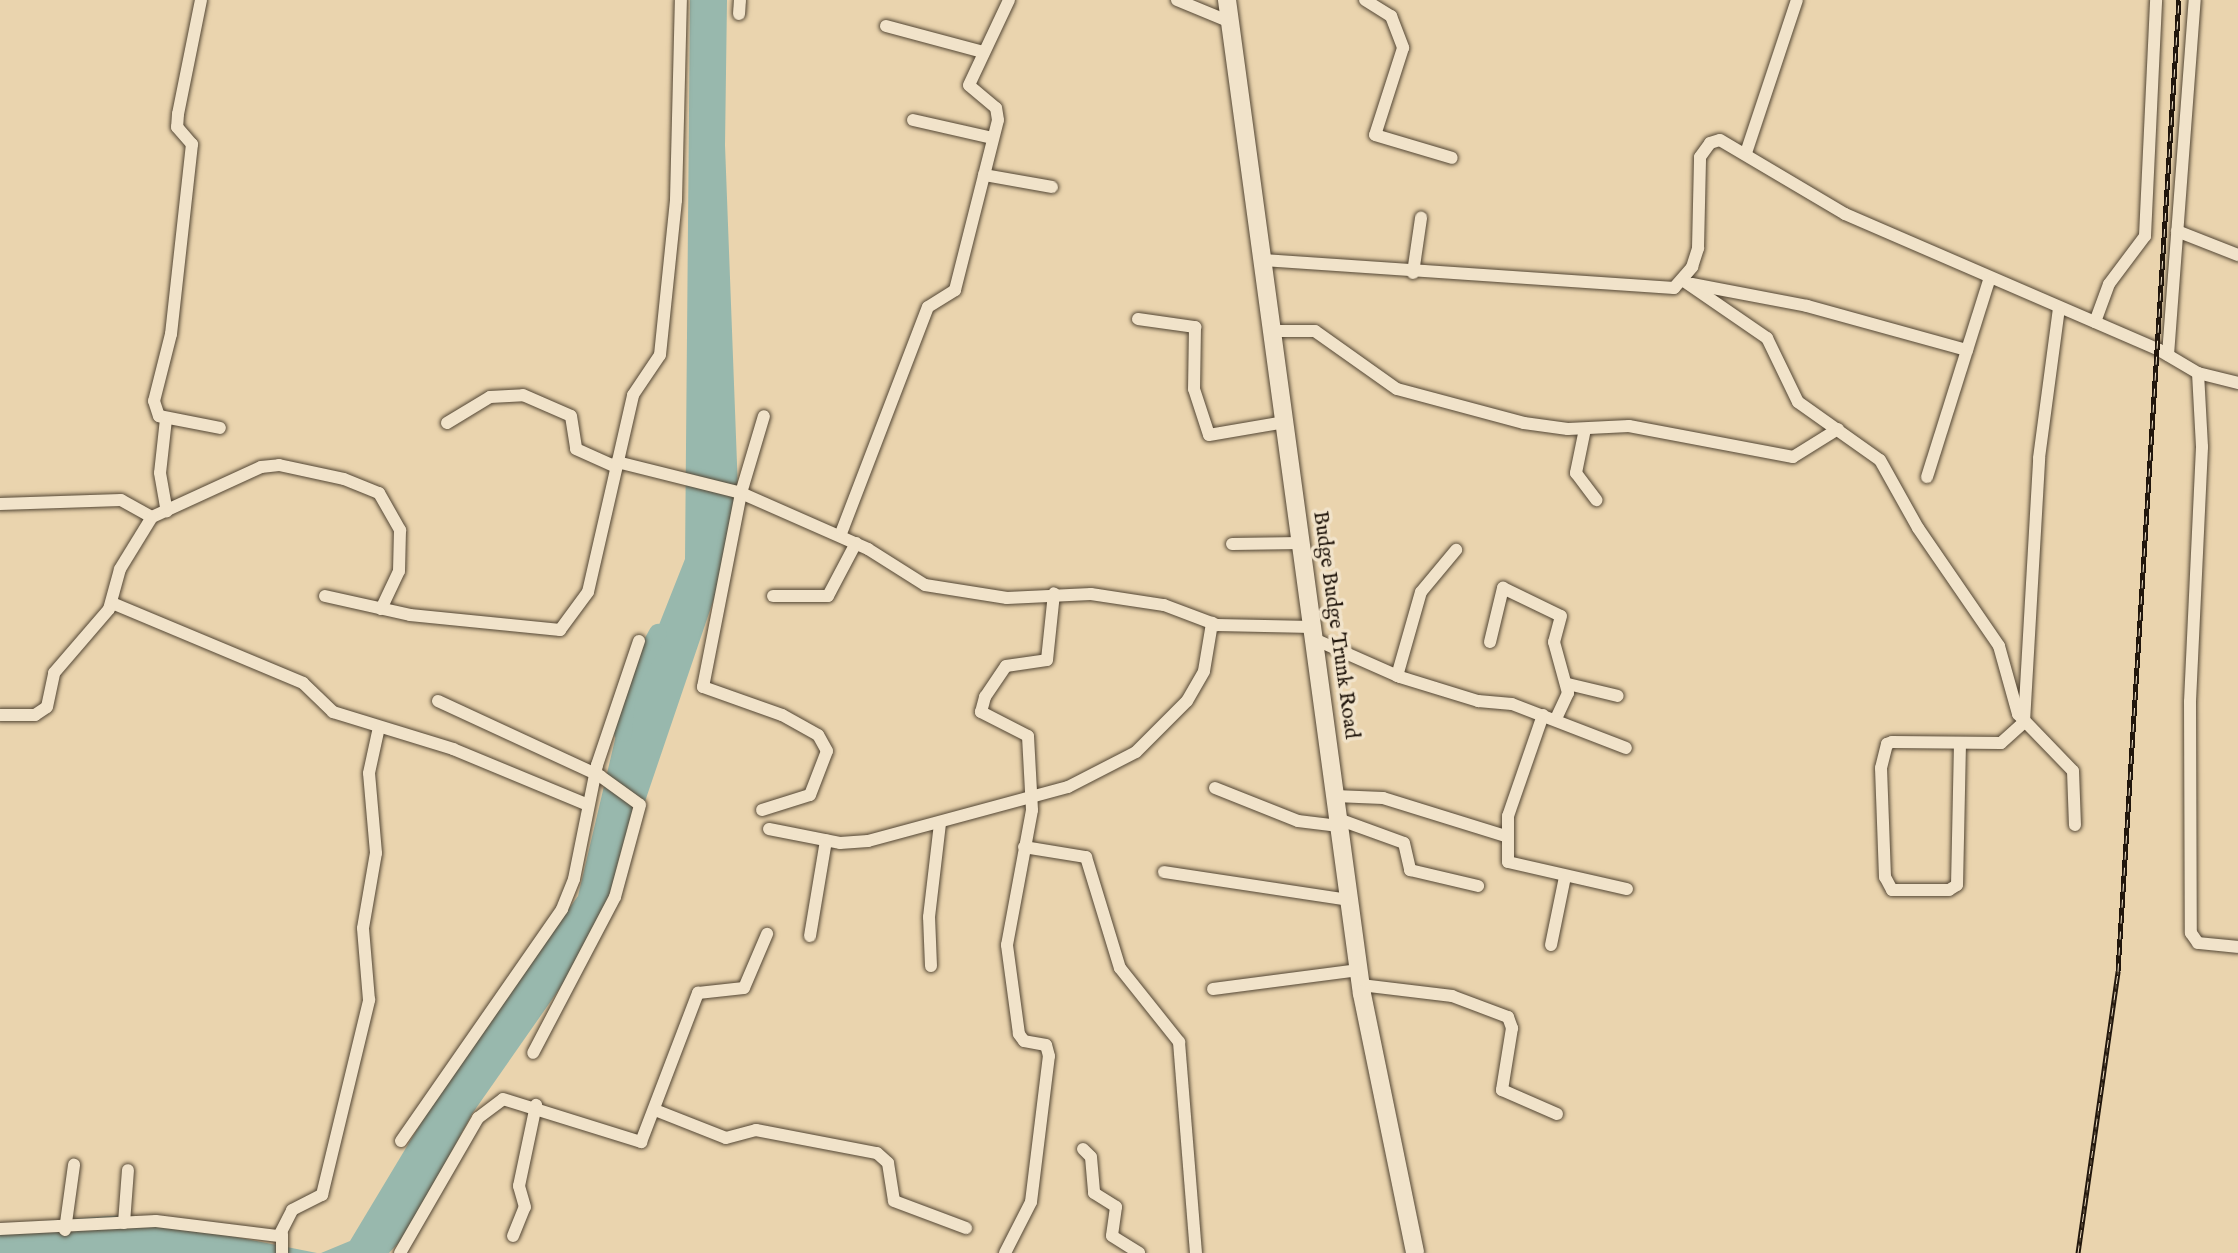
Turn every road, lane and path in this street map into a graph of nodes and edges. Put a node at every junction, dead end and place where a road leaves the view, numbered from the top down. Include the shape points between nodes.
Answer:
1 (201, 0) edge
2 (681, 0) edge
3 (740, 0) edge
4 (1009, 0) edge
5 (1177, 0) edge
6 (1227, 0) edge
7 (1365, 0) edge
8 (1797, 0) edge
9 (2156, 0) edge
10 (2195, 0) edge
11 (739, 14) dead end
12 (1230, 22) junction
13 (886, 26) dead end
14 (983, 52) junction
15 (913, 120) dead end
16 (993, 138) junction
17 (1746, 153) junction
18 (1452, 158) dead end
19 (984, 175) junction
20 (1052, 187) dead end
21 (1421, 218) dead end
22 (2177, 231) junction
23 (2238, 255) edge
24 (1263, 260) junction
25 (1413, 274) junction
26 (1989, 280) junction
27 (1686, 282) junction
28 (2059, 309) junction
29 (1138, 319) dead end
30 (2095, 322) junction
31 (1272, 331) junction
32 (1967, 350) junction
33 (2168, 355) junction
34 (2198, 373) junction
35 (2238, 383) edge
36 (764, 416) dead end
37 (166, 419) junction
38 (1285, 422) junction
39 (447, 423) dead end
40 (220, 428) dead end
41 (1585, 429) junction
42 (1838, 429) junction
43 (617, 464) junction
44 (1927, 477) dead end
45 (738, 492) junction
46 (1596, 500) dead end
47 (0, 504) edge
48 (167, 511) junction
49 (152, 517) junction
50 (840, 537) junction
51 (856, 543) junction
52 (1301, 543) junction
53 (1232, 544) dead end
54 (1456, 550) dead end
55 (1054, 593) junction
56 (325, 596) dead end
57 (773, 596) dead end
58 (112, 603) junction
59 (381, 609) junction
60 (1212, 623) junction
61 (1313, 633) junction
62 (639, 642) dead end
63 (1490, 642) dead end
64 (1397, 676) junction
65 (1568, 684) junction
66 (1618, 696) dead end
67 (438, 701) dead end
68 (0, 715) edge
69 (1549, 717) junction
70 (2024, 722) junction
71 (379, 727) junction
72 (1960, 743) junction
73 (1626, 748) dead end
74 (598, 774) junction
75 (1215, 788) dead end
76 (1335, 796) junction
77 (1032, 800) junction
78 (588, 805) junction
79 (762, 810) dead end
80 (1339, 822) junction
81 (940, 824) junction
82 (2075, 825) dead end
83 (769, 829) dead end
84 (1506, 836) junction
85 (825, 840) junction
86 (1024, 847) junction
87 (1164, 872) dead end
88 (1566, 877) junction
89 (1479, 886) dead end
90 (1627, 890) dead end
91 (1349, 900) junction
92 (767, 934) dead end
93 (810, 936) dead end
94 (1550, 945) dead end
95 (2238, 947) edge
96 (931, 966) dead end
97 (1360, 977) junction
98 (1213, 989) dead end
99 (533, 1053) dead end
100 (536, 1105) junction
101 (655, 1110) junction
102 (1557, 1114) dead end
103 (401, 1141) dead end
104 (1083, 1149) dead end
105 (74, 1165) dead end
106 (128, 1170) dead end
107 (124, 1223) junction
108 (966, 1228) dead end
109 (0, 1229) edge
110 (65, 1230) junction
111 (282, 1234) junction
112 (513, 1236) dead end
113 (282, 1252) edge
114 (400, 1253) edge
115 (1004, 1253) edge
116 (1139, 1253) edge
117 (1196, 1253) edge
118 (1415, 1253) edge

1 - 37 street via 177,121 192,144 170,334 155,386 155,409
2 - 43 street via 676,200 660,355 633,395
3 - 11 street
4 - 14 street
5 - 12 street
6 - 12 main road, Budge Budge Trunk Road
7 - 18 street via 1391,16 1404,48 1375,135
8 - 17 street
9 - 30 street via 2145,236 2109,284
10 - 22 street
12 - 24 main road, Budge Budge Trunk Road
13 - 14 street
14 - 16 street via 969,91 996,108
15 - 16 street
16 - 19 street
17 - 26 street via 1845,214
17 - 27 street via 1715,140 1700,157 1700,239
19 - 20 street
19 - 50 street via 955,290 928,307
21 - 25 street
22 - 23 street
22 - 33 street
24 - 25 street
24 - 31 main road, Budge Budge Trunk Road
25 - 27 street via 1667,288
26 - 28 street
26 - 32 street
27 - 32 street via 1807,306
27 - 42 street via 1767,338 1798,402
28 - 30 street
28 - 70 street via 2039,458
29 - 38 street via 1195,327 1194,389 1209,435
30 - 33 street
31 - 38 main road, Budge Budge Trunk Road
31 - 41 street via 1315,331 1398,389 1524,423
32 - 44 street
33 - 34 street
34 - 35 street
34 - 95 street via 2202,447 2190,702 2191,933 2198,943
36 - 45 street
37 - 40 street
37 - 48 street via 160,473
38 - 52 main road, Budge Budge Trunk Road
39 - 43 street via 490,397 523,396 571,416 576,449
41 - 42 street via 1629,426 1793,457
41 - 46 street via 1576,473
42 - 70 street via 1880,460 1918,528 1994,638 2013,704
43 - 45 street
43 - 59 street via 593,579 565,628 459,622
45 - 50 street
45 - 79 street via 703,687 782,715 818,735 827,751 810,795
47 - 49 street via 121,499
48 - 49 street
48 - 59 street via 272,465 370,487 385,499 402,538 399,571
49 - 58 street via 120,569
50 - 51 street
51 - 55 street via 925,584 1007,598
51 - 57 street via 828,596
52 - 53 street
52 - 61 main road, Budge Budge Trunk Road
54 - 64 street via 1421,592
55 - 60 street via 1164,605
55 - 77 street via 1047,660 1006,666 985,697 981,712 1025,730
56 - 59 street
58 - 68 street via 54,673 41,713
58 - 71 street via 303,683 327,709
60 - 61 street
60 - 77 street via 1200,681 1162,729 1136,752
61 - 64 street
61 - 76 main road, Budge Budge Trunk Road
62 - 74 street
63 - 65 street via 1501,589 1559,614 1563,622 1553,642
64 - 69 street
65 - 66 street
65 - 69 street via 1566,703
67 - 74 street
69 - 73 street
69 - 84 street
70 - 72 street via 2001,743
70 - 82 street via 2073,771
71 - 78 street via 453,749
71 - 111 street via 369,773 376,853 362,928 369,1000 326,1190 292,1210
72 - 72 street via 1892,743 1884,748 1885,877 1892,890 1949,890 1959,881
74 - 78 street
74 - 99 street via 636,797 640,814 615,897
75 - 80 street via 1298,821
76 - 80 main road, Budge Budge Trunk Road
76 - 84 street via 1383,798
77 - 81 street
77 - 86 street
78 - 103 street via 574,879 562,909
80 - 89 street via 1404,843 1410,870
80 - 91 main road, Budge Budge Trunk Road
81 - 85 street via 868,841
81 - 96 street via 929,916
83 - 85 street
84 - 88 street via 1510,865
85 - 93 street
86 - 115 street via 1006,945 1012,1008 1022,1040 1046,1045 1049,1056 1031,1202
86 - 117 street via 1086,858 1125,978 1179,1042
87 - 91 street
88 - 90 street
88 - 94 street
91 - 97 main road, Budge Budge Trunk Road
92 - 101 street via 744,988 698,993
97 - 98 street
97 - 102 street via 1452,996 1508,1017 1512,1028 1502,1090
97 - 118 main road, Budge Budge Trunk Road
100 - 101 street via 637,1142
100 - 112 street via 519,1186 525,1207
100 - 114 street via 508,1098 484,1110
101 - 108 street via 726,1138 757,1130 877,1153 888,1163 890,1198
104 - 116 street via 1091,1157 1094,1193 1116,1207 1112,1236
105 - 110 street
106 - 107 street
107 - 110 street
107 - 111 street
109 - 110 street
111 - 113 street

